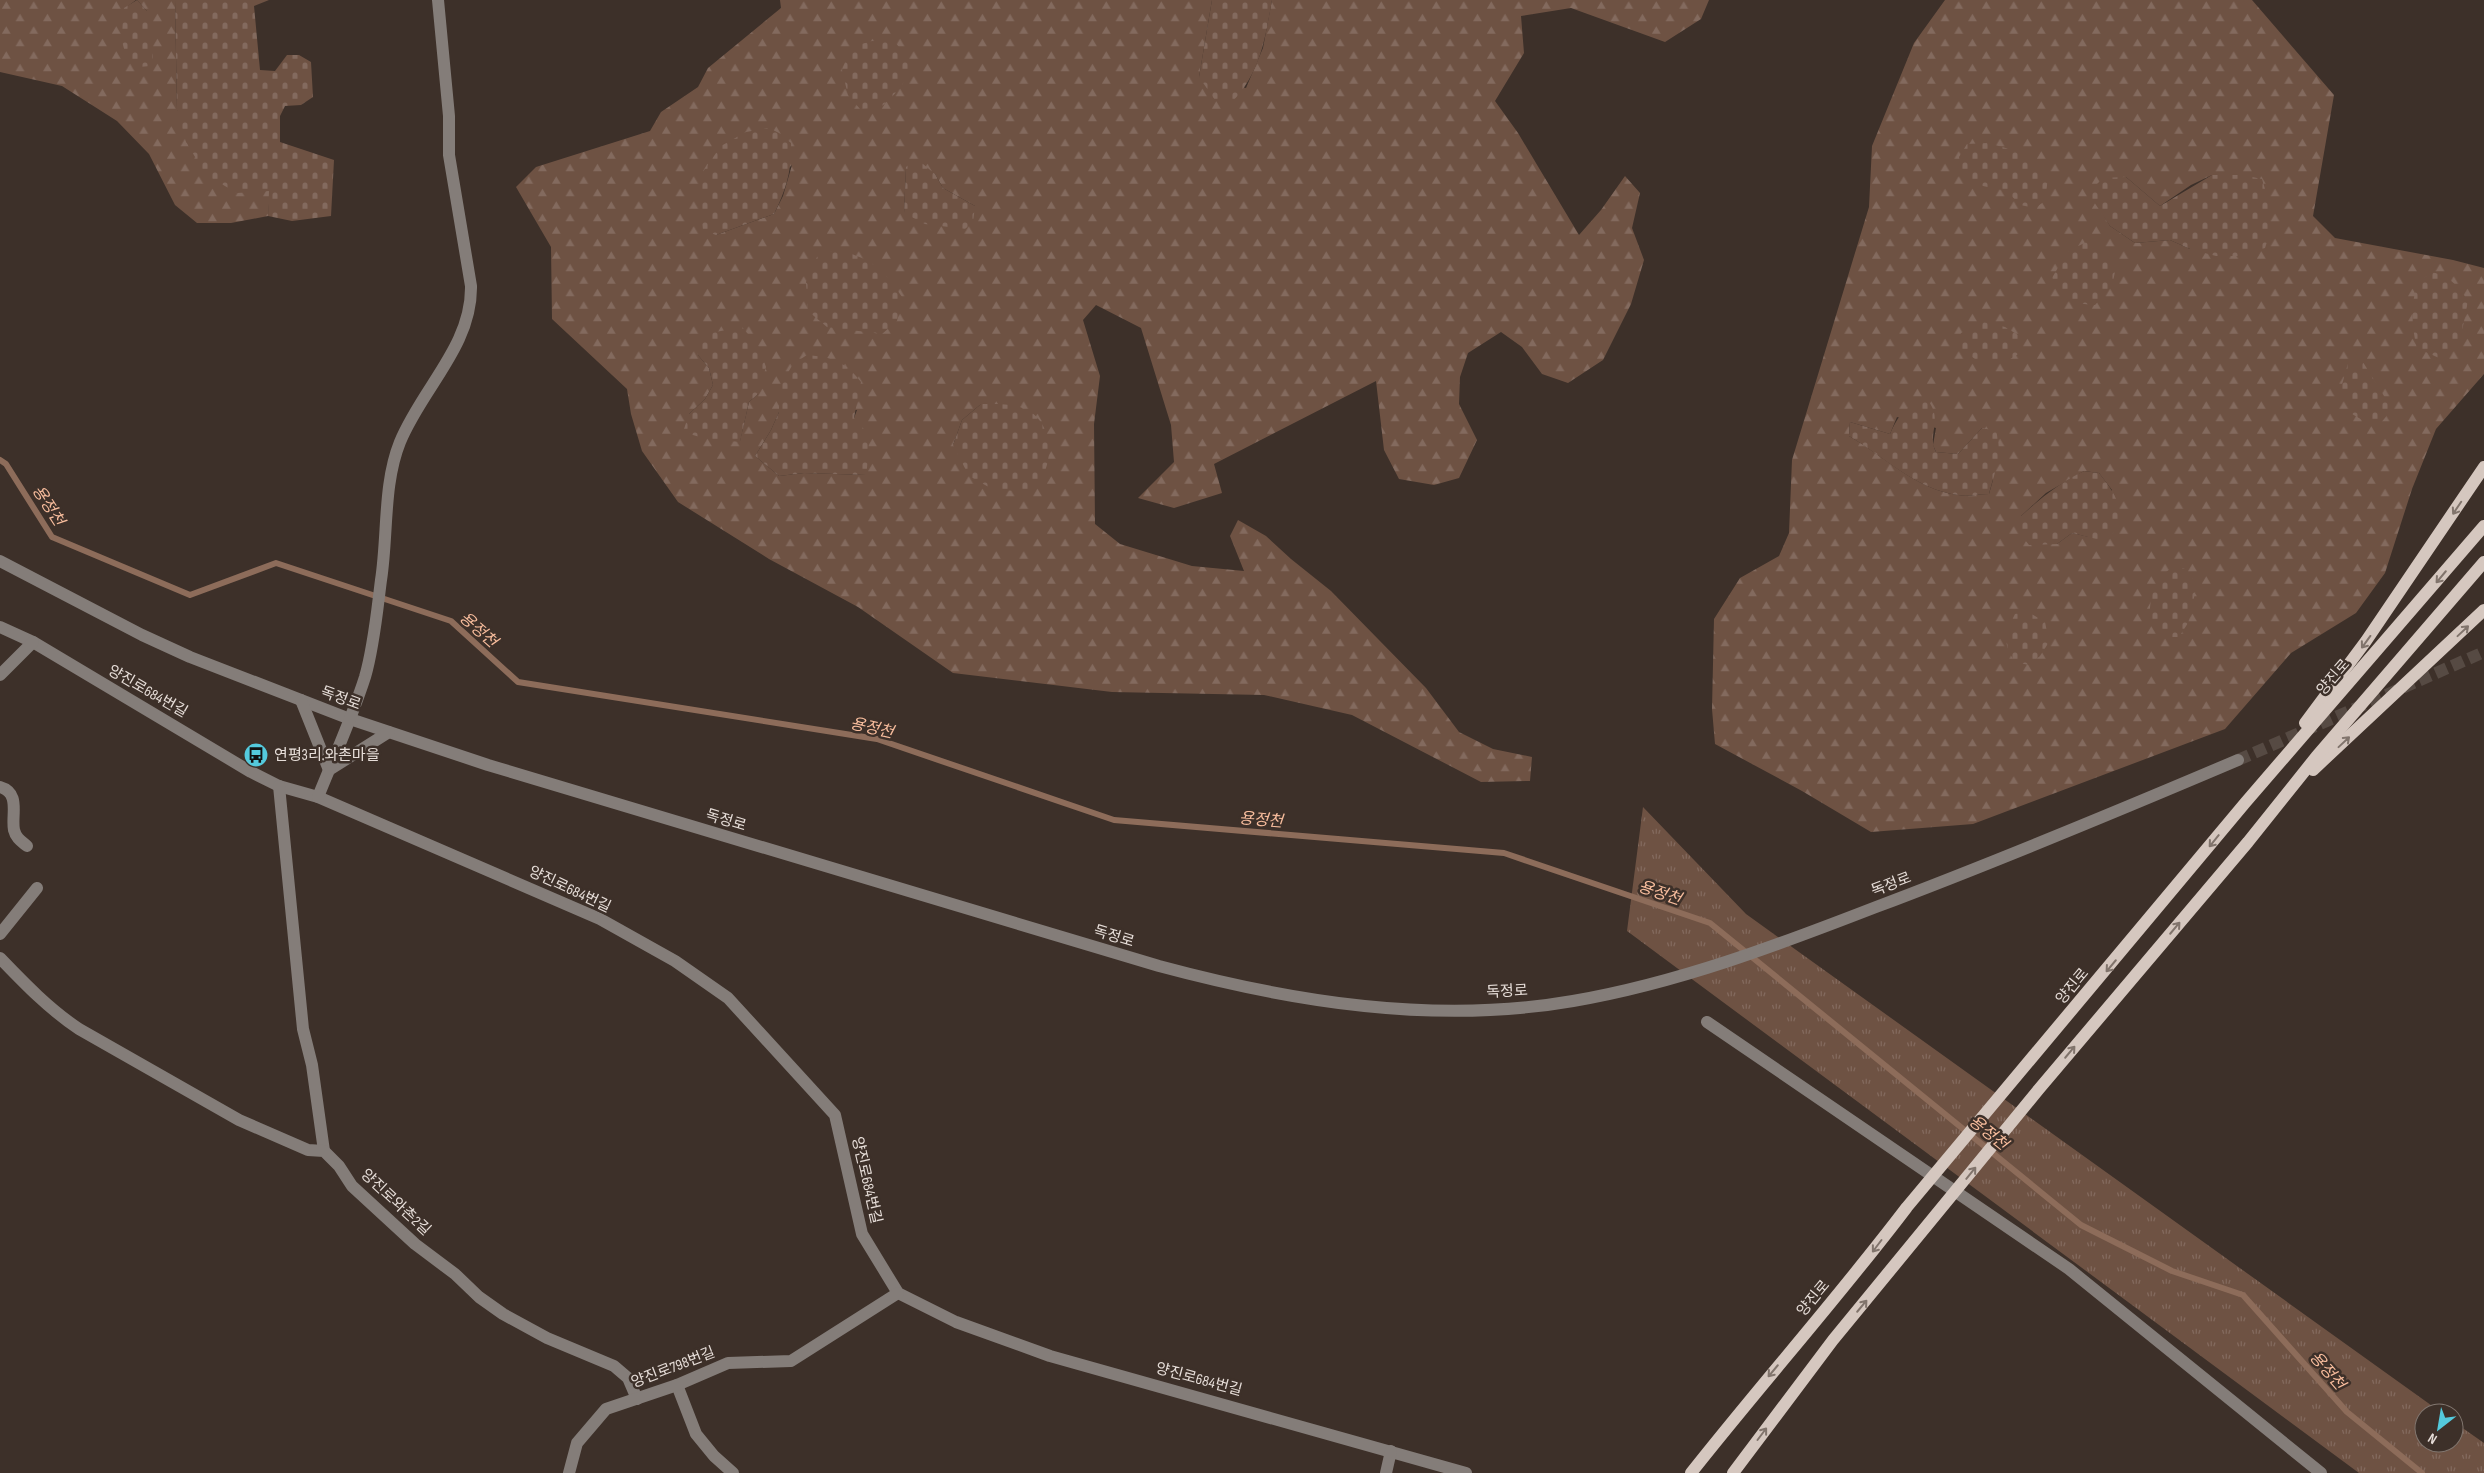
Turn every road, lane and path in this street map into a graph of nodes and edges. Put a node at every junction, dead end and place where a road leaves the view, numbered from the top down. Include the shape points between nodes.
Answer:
1 (438, 0) edge
2 (2484, 467) edge
3 (2484, 526) edge
4 (0, 561) edge
5 (2484, 562) edge
6 (2484, 610) edge
7 (0, 627) edge
8 (33, 642) junction
9 (0, 675) edge
10 (300, 700) junction
11 (350, 719) junction
12 (389, 732) junction
13 (2238, 760) tunnel mouth
14 (329, 770) junction
15 (279, 786) junction
16 (0, 787) edge
17 (318, 797) junction
18 (2282, 799) junction
19 (2245, 803) junction
20 (27, 846) dead end
21 (37, 888) dead end
22 (0, 934) edge
23 (0, 958) edge
24 (1707, 1022) dead end
25 (324, 1151) junction
26 (898, 1293) junction
27 (677, 1385) junction
28 (637, 1399) junction
29 (1391, 1451) junction
30 (569, 1473) edge
31 (733, 1473) edge
32 (1386, 1473) edge
33 (1466, 1473) edge
34 (1691, 1473) edge
35 (1733, 1473) edge
36 (2321, 1473) edge

1 - 11 street via 449,116 449,155 472,307 456,347 425,393 399,443 392,468 382,578 365,675
2 -> 19 main road via 2366,641
3 -> 19 main road, 양진로
4 - 10 street, 독정로 via 150,639
5 - 18 main road
18 -> 6 main road
7 - 8 street, 양진로684번길
8 - 9 street
8 - 15 street, 양진로684번길
10 - 11 street, 독정로
10 - 14 street
11 - 12 street, 독정로
11 - 14 street
12 - 13 street, 독정로 via 488,765 1060,937 1234,986 1365,1006 1445,1009 1535,1006 1572,1001 1706,968 1832,924 2078,828
12 - 14 street
14 - 17 street
15 - 17 street, 양진로684번길
15 - 25 street via 303,1029 312,1065
16 - 20 street via 12,796 14,828 17,837
17 - 26 street, 양진로684번길 via 600,919 675,961 728,998 835,1114 862,1234
35 -> 18 main road via 1833,1340
19 -> 34 main road, 양진로
21 - 22 street
23 - 25 street via 28,988 79,1029 239,1120 308,1150
24 - 36 street via 2069,1269
25 - 28 street, 양진로와촌2길 via 352,1186 479,1297 547,1338 614,1366 628,1378
26 - 27 street, 양진로798번길 via 791,1361 728,1363
26 - 29 street, 양진로684번길 via 956,1322 1050,1356
27 - 28 street, 양진로798번길
27 - 31 street via 696,1434
28 - 30 street, 양진로798번길 via 606,1409 577,1443
29 - 32 street
29 - 33 street, 양진로684번길

